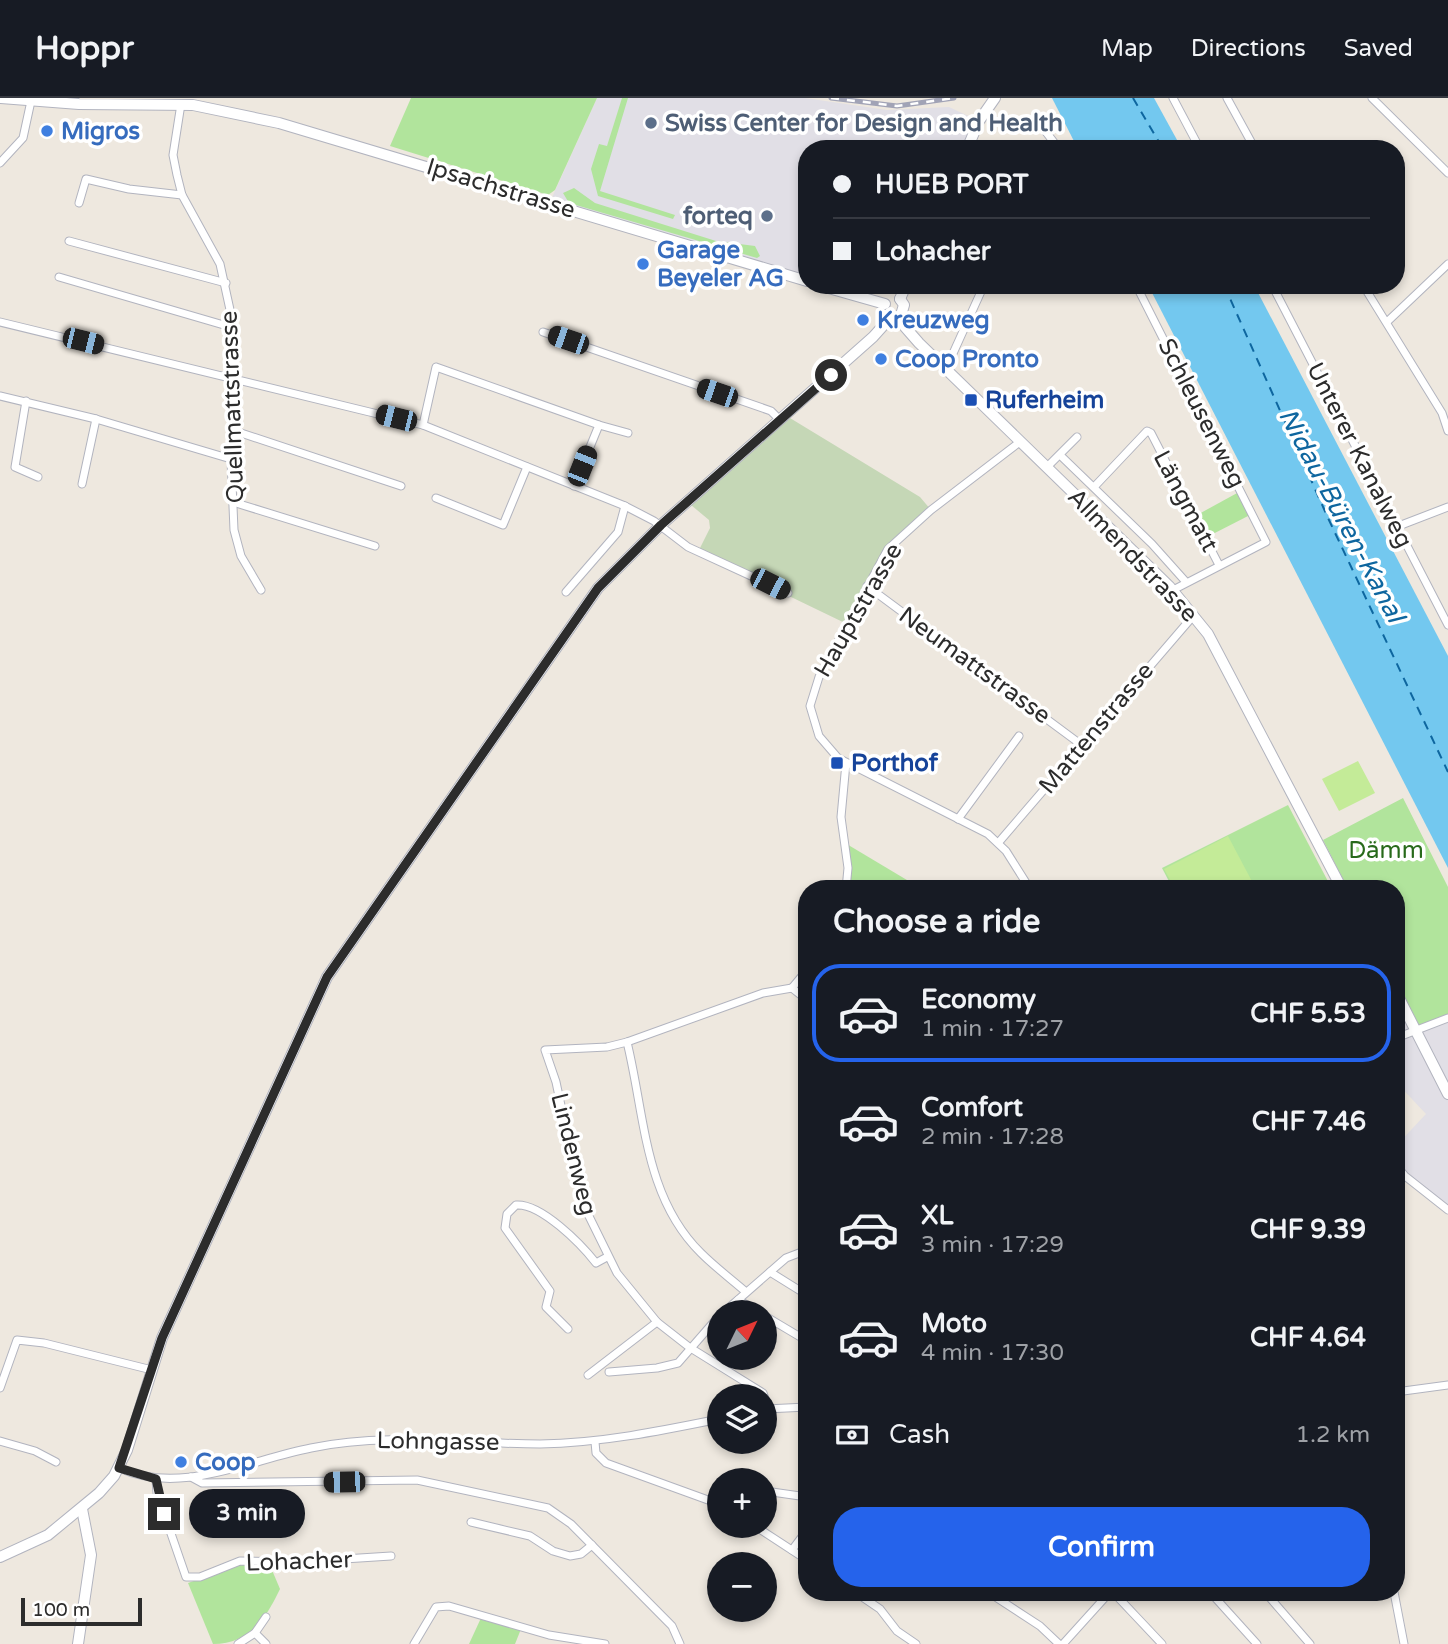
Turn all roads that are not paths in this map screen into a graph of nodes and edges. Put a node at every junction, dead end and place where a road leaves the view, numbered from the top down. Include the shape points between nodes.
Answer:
1 (1, 98) edge
2 (995, 98) edge
3 (1173, 98) edge
4 (1227, 98) edge
5 (1372, 98) edge
6 (1387, 98) edge
7 (31, 101) junction
8 (190, 103) edge
9 (1380, 106) junction
10 (1046, 132) dead end
11 (971, 140) edge
12 (1051, 140) edge
13 (1195, 140) edge
14 (1250, 140) edge
15 (0, 163) edge
16 (1448, 173) edge
17 (183, 195) junction
18 (79, 203) dead end
19 (69, 241) dead end
20 (1446, 269) edge
21 (59, 276) dead end
22 (798, 278) edge
23 (226, 283) junction
24 (849, 294) edge
25 (902, 294) edge
26 (980, 294) edge
27 (1141, 294) edge
28 (1277, 294) edge
29 (1369, 294) edge
30 (900, 299) junction
31 (884, 304) junction
32 (896, 316) junction
33 (1388, 321) junction
34 (0, 322) edge
35 (234, 328) junction
36 (543, 332) dead end
37 (944, 368) junction
38 (234, 379) junction
39 (0, 396) edge
40 (26, 401) junction
41 (96, 419) junction
42 (780, 420) junction
43 (423, 425) junction
44 (599, 425) junction
45 (232, 430) junction
46 (1448, 430) edge
47 (628, 433) dead end
48 (1077, 437) dead end
49 (1021, 441) junction
50 (1061, 456) junction
51 (231, 459) junction
52 (527, 467) junction
53 (1047, 467) junction
54 (38, 477) dead end
55 (82, 484) dead end
56 (401, 486) dead end
57 (574, 486) junction
58 (1095, 486) junction
59 (436, 498) dead end
60 (236, 503) junction
61 (625, 506) junction
62 (1448, 507) edge
63 (661, 525) junction
64 (1396, 527) junction
65 (375, 546) dead end
66 (1219, 565) junction
67 (1186, 582) junction
68 (867, 586) junction
69 (261, 590) dead end
70 (1173, 590) junction
71 (566, 592) dead end
72 (788, 593) dead end
73 (1194, 615) junction
74 (1448, 625) edge
75 (1019, 736) dead end
76 (1083, 746) junction
77 (846, 763) junction
78 (958, 819) junction
79 (999, 842) junction
80 (847, 880) edge
81 (1024, 880) edge
82 (1337, 880) edge
83 (798, 981) edge
84 (792, 988) junction
85 (798, 993) edge
86 (1405, 1009) edge
87 (1448, 1018) edge
88 (1417, 1032) junction
89 (1405, 1035) edge
90 (627, 1042) junction
91 (1448, 1094) edge
92 (1405, 1176) edge
93 (1448, 1210) edge
94 (798, 1253) edge
95 (607, 1257) junction
96 (769, 1272) junction
97 (798, 1290) edge
98 (746, 1292) junction
99 (738, 1300) edge
100 (657, 1322) junction
101 (777, 1323) edge
102 (568, 1329) dead end
103 (707, 1329) edge
104 (798, 1336) edge
105 (689, 1348) junction
106 (152, 1370) junction
107 (608, 1372) dead end
108 (588, 1375) dead end
109 (748, 1384) edge
110 (1448, 1385) edge
111 (0, 1388) edge
112 (1405, 1391) edge
113 (798, 1408) edge
114 (777, 1409) edge
115 (707, 1421) edge
116 (0, 1441) edge
117 (595, 1442) junction
118 (56, 1462) dead end
119 (119, 1468) junction
120 (191, 1477) junction
121 (156, 1479) junction
122 (777, 1493) edge
123 (798, 1496) edge
124 (707, 1500) edge
125 (82, 1508) junction
126 (471, 1522) dead end
127 (774, 1538) edge
128 (798, 1542) edge
129 (592, 1545) junction
130 (792, 1550) junction
131 (798, 1554) edge
132 (391, 1556) dead end
133 (0, 1557) edge
134 (868, 1601) edge
135 (1002, 1601) edge
136 (1103, 1601) edge
137 (1121, 1601) edge
138 (1218, 1601) edge
139 (1273, 1601) edge
140 (1396, 1601) edge
141 (266, 1617) dead end
142 (256, 1633) junction
143 (549, 1635) junction
144 (78, 1644) edge
145 (238, 1644) edge
146 (266, 1644) edge
147 (414, 1644) edge
148 (559, 1644) edge
149 (605, 1644) edge
150 (680, 1644) edge
151 (916, 1644) edge
152 (1061, 1644) edge
153 (1162, 1644) edge
154 (1257, 1644) edge
155 (1310, 1644) edge
156 (1404, 1644) edge

1 - 7 main road
2 - 11 main road
3 - 13 street
4 - 14 street
5 - 9 street
6 - 9 street
7 - 8 main road
7 - 15 street via 23,138
8 - 17 street, Quellmattstrasse via 173,155
8 - 22 main road, Ipsachstrasse via 315,132
9 - 16 street
10 - 12 street
17 - 18 street via 86,179
17 - 23 street, Quellmattstrasse via 212,246
19 - 23 street
20 - 33 street
21 - 35 street
23 - 35 street, Quellmattstrasse
24 - 31 main road
25 - 30 main road
26 - 37 street
27 - 66 street, Schleusenweg via 1266,542
28 - 64 street, Unterer Kanalweg
29 - 33 street
30 - 31 main road via 891,298
30 - 32 main road via 905,308
31 - 32 main road via 886,313
32 - 37 main road, Allmendstrasse
32 - 42 main road
33 - 46 street
34 - 38 street
35 - 38 street, Quellmattstrasse
36 - 42 street via 771,411
37 - 49 main road, Allmendstrasse
38 - 43 street
38 - 45 street, Quellmattstrasse
39 - 40 street
40 - 41 street
40 - 54 street via 15,467
41 - 51 street
41 - 55 street
42 - 63 main road
43 - 44 street via 436,367
43 - 52 street
44 - 47 street
44 - 57 street
45 - 51 street, Quellmattstrasse
45 - 56 street
48 - 50 street
49 - 53 main road, Allmendstrasse
49 - 68 street, Hauptstrasse via 899,536
50 - 53 street
50 - 58 street, Längmatt
51 - 60 street, Quellmattstrasse
52 - 57 street
52 - 59 street via 503,525
53 - 70 main road, Allmendstrasse
57 - 61 street
58 - 66 street, Längmatt via 1147,431 1151,433
58 - 67 street, Längmatt
60 - 65 street
60 - 69 street, Quellmattstrasse via 234,530
61 - 63 street
61 - 71 street via 618,533
62 - 64 street
63 - 72 street via 688,547
63 - 106 main road via 598,588 327,977
64 - 74 street, Unterer Kanalweg
66 - 67 street
67 - 70 street
68 - 76 street, Neumattstrasse
68 - 77 street, Hauptstrasse via 819,677 810,706 818,736
70 - 73 main road, Allmendstrasse
73 - 76 street, Mattenstrasse
73 - 82 main road, Allmendstrasse
75 - 78 street
76 - 79 street, Mattenstrasse
77 - 78 street, Hauptstrasse
77 - 80 street via 841,817
78 - 79 street, Hauptstrasse
79 - 81 street, Hauptstrasse
83 - 84 street
84 - 85 street
84 - 90 street via 763,993
86 - 88 main road
87 - 88 street
88 - 89 street
88 - 91 main road
90 - 95 street, Lindenweg via 545,1050 580,1200
90 - 98 street via 648,1156 664,1200 700,1253
92 - 93 street
94 - 96 street
95 - 100 street, Lindenweg
95 - 102 street, Lindenweg via 596,1263 579,1241 528,1206 516,1205 507,1214 505,1228 550,1291 546,1307
96 - 97 street
96 - 98 street
98 - 99 street
100 - 105 street, Lindenweg
100 - 108 street
101 - 104 street
103 - 105 street
105 - 107 street via 678,1363
105 - 109 street, Lindenweg
106 - 111 street via 17,1340
106 - 119 main road
110 - 112 street
113 - 114 street
115 - 117 street, Lohngasse
116 - 118 street
117 - 120 street, Lohngasse via 370,1439 311,1447
117 - 124 street via 596,1453 606,1462
119 - 121 street, Lohngasse
119 - 125 main road
120 - 121 street, Lohngasse
120 - 129 street via 202,1483 388,1480 457,1486 548,1508
121 - 132 street, Lohacher via 186,1577 200,1577 240,1561
122 - 123 street
125 - 133 main road via 48,1535
125 - 144 main road via 91,1555
126 - 129 street via 530,1536 570,1556
127 - 130 street
128 - 130 street
129 - 150 street via 672,1626
130 - 131 street
134 - 151 street
135 - 152 street
136 - 152 street
137 - 153 street
138 - 154 street
139 - 155 street
140 - 156 street
141 - 142 street
142 - 145 street
142 - 146 street
143 - 147 street via 449,1606 436,1607
143 - 148 street
143 - 149 street

